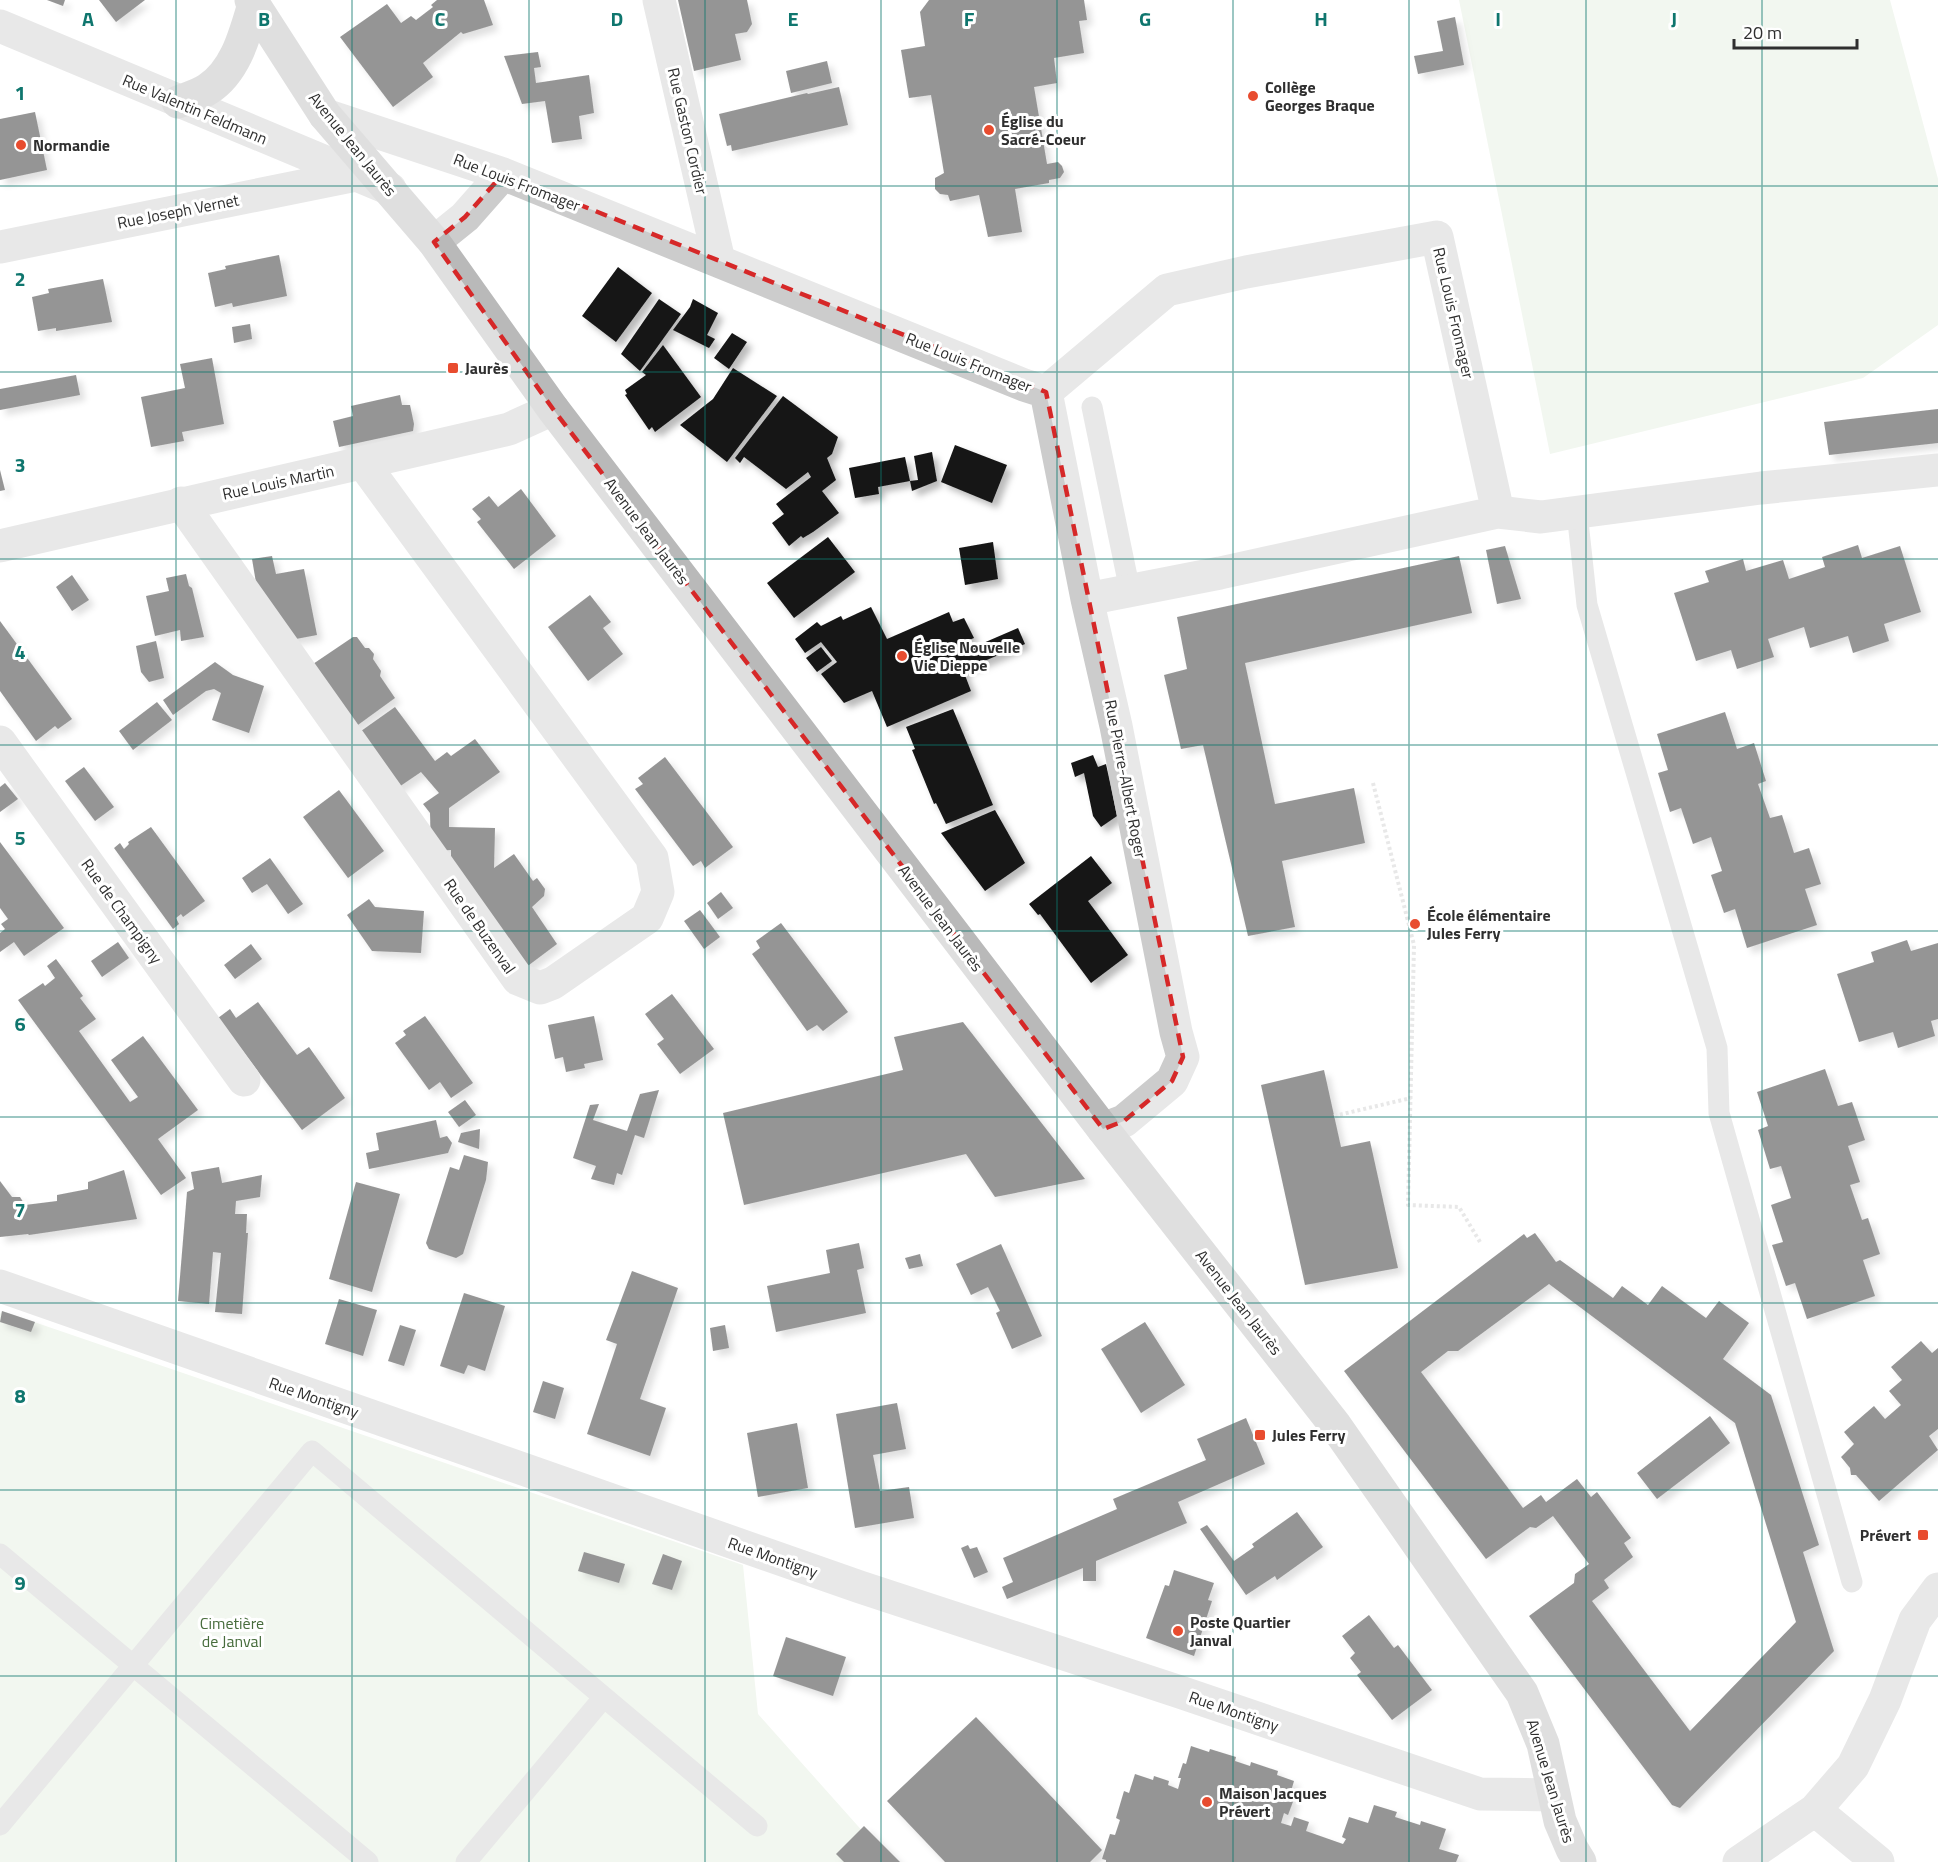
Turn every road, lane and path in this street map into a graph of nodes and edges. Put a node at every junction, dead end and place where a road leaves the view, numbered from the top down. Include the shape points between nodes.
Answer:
1 (658, 0) edge
2 (253, 2) edge
3 (2, 29) edge
4 (178, 102) junction
5 (325, 115) junction
6 (503, 174) junction
7 (356, 175) junction
8 (390, 189) junction
9 (434, 242) junction
10 (0, 247) edge
11 (719, 261) junction
12 (1046, 392) junction
13 (1092, 407) dead end
14 (553, 408) junction
15 (363, 463) junction
16 (1938, 470) edge
17 (181, 504) junction
18 (1498, 512) junction
19 (1577, 512) junction
20 (0, 546) edge
21 (1130, 591) junction
22 (1086, 599) junction
23 (0, 742) edge
24 (1373, 783) dead end
25 (244, 1080) dead end
26 (1411, 1098) junction
27 (1334, 1116) dead end
28 (1102, 1129) junction
29 (1480, 1242) dead end
30 (0, 1286) edge
31 (0, 1554) edge
32 (1852, 1582) dead end
33 (1938, 1589) edge
34 (133, 1665) junction
35 (604, 1697) junction
36 (1554, 1795) junction
37 (1815, 1810) junction
38 (0, 1824) edge
39 (757, 1826) dead end
40 (368, 1862) edge
41 (466, 1862) edge
42 (1580, 1862) edge
43 (1739, 1862) edge
44 (1878, 1862) edge

1 - 11 street, Rue Gaston Cordier
2 - 4 street via 244,38 222,76 209,89
2 - 5 street, Avenue Jean Jaurès
3 - 4 street, Rue Valentin Feldmann
4 - 7 street, Rue Valentin Feldmann
5 - 6 street, Rue Louis Fromager
5 - 8 street, Avenue Jean Jaurès
6 - 9 street via 465,217
6 - 11 street, Rue Louis Fromager
7 - 8 street, Rue Valentin Feldmann
7 - 10 street, Rue Joseph Vernet
8 - 9 street, Avenue Jean Jaurès
9 - 14 street, Avenue Jean Jaurès
11 - 12 street, Rue Louis Fromager
12 - 18 street, Rue Louis Fromager via 1167,290 1437,237
12 - 22 street, Rue Pierre-Albert Roger
13 - 21 lane
14 - 15 street, Rue Louis Martin via 509,429
14 - 28 street, Avenue Jean Jaurès
15 - 17 street, Rue Louis Martin
15 - 17 street, Rue de Buzenval via 652,858 658,892 647,918 540,988 518,979
16 - 19 street
17 - 20 street, Rue Louis Martin
18 - 19 street via 1541,517
18 - 21 street
19 - 32 lane via 1587,605 1717,1048 1719,1113
21 - 22 street
22 - 28 street, Rue Pierre-Albert Roger via 1116,726 1183,1057 1172,1081 1124,1121
23 - 25 street, Rue de Champigny
24 - 26 path via 1414,945
26 - 27 path
26 - 29 path via 1408,1205 1458,1207
28 - 36 street, Avenue Jean Jaurès via 1335,1425 1522,1692 1543,1744
30 - 36 street, Rue Montigny via 837,1580 1480,1794
31 - 34 lane
33 - 37 street via 1915,1620 1885,1700 1853,1766
34 - 35 lane via 312,1451
34 - 38 lane
34 - 40 lane
35 - 39 lane
35 - 41 lane
36 - 42 street, Avenue Jean Jaurès via 1560,1821
37 - 43 street
37 - 44 street

